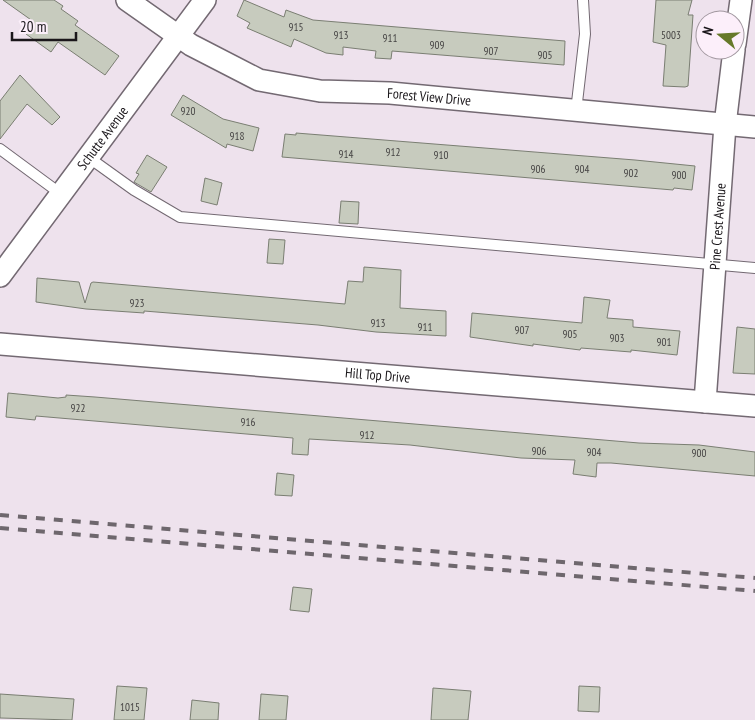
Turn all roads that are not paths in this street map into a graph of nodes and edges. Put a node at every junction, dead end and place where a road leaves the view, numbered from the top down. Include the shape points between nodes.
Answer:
1 (127, 0) edge
2 (205, 0) edge
3 (583, 0) edge
4 (178, 36) junction
5 (733, 60) edge
6 (576, 111) junction
7 (725, 125) junction
8 (755, 127) edge
9 (0, 149) edge
10 (88, 158) junction
11 (61, 194) junction
12 (715, 264) junction
13 (755, 268) edge
14 (0, 276) edge
15 (0, 344) edge
16 (705, 402) junction
17 (755, 406) edge

1 - 4 street, Forest View Drive
2 - 4 street, Schutte Avenue
3 - 6 lane via 585,34
4 - 6 street, Forest View Drive via 259,80 320,91 390,93
4 - 10 street, Schutte Avenue
5 - 7 street, Pine Crest Avenue
6 - 7 street, Forest View Drive
7 - 8 street, Forest View Drive
7 - 12 street, Pine Crest Avenue
9 - 11 lane
10 - 11 street, Schutte Avenue
10 - 12 lane via 180,217
11 - 14 street, Schutte Avenue
12 - 13 lane
12 - 16 street, Pine Crest Avenue
15 - 16 street, Hill Top Drive
16 - 17 street, Hill Top Drive

